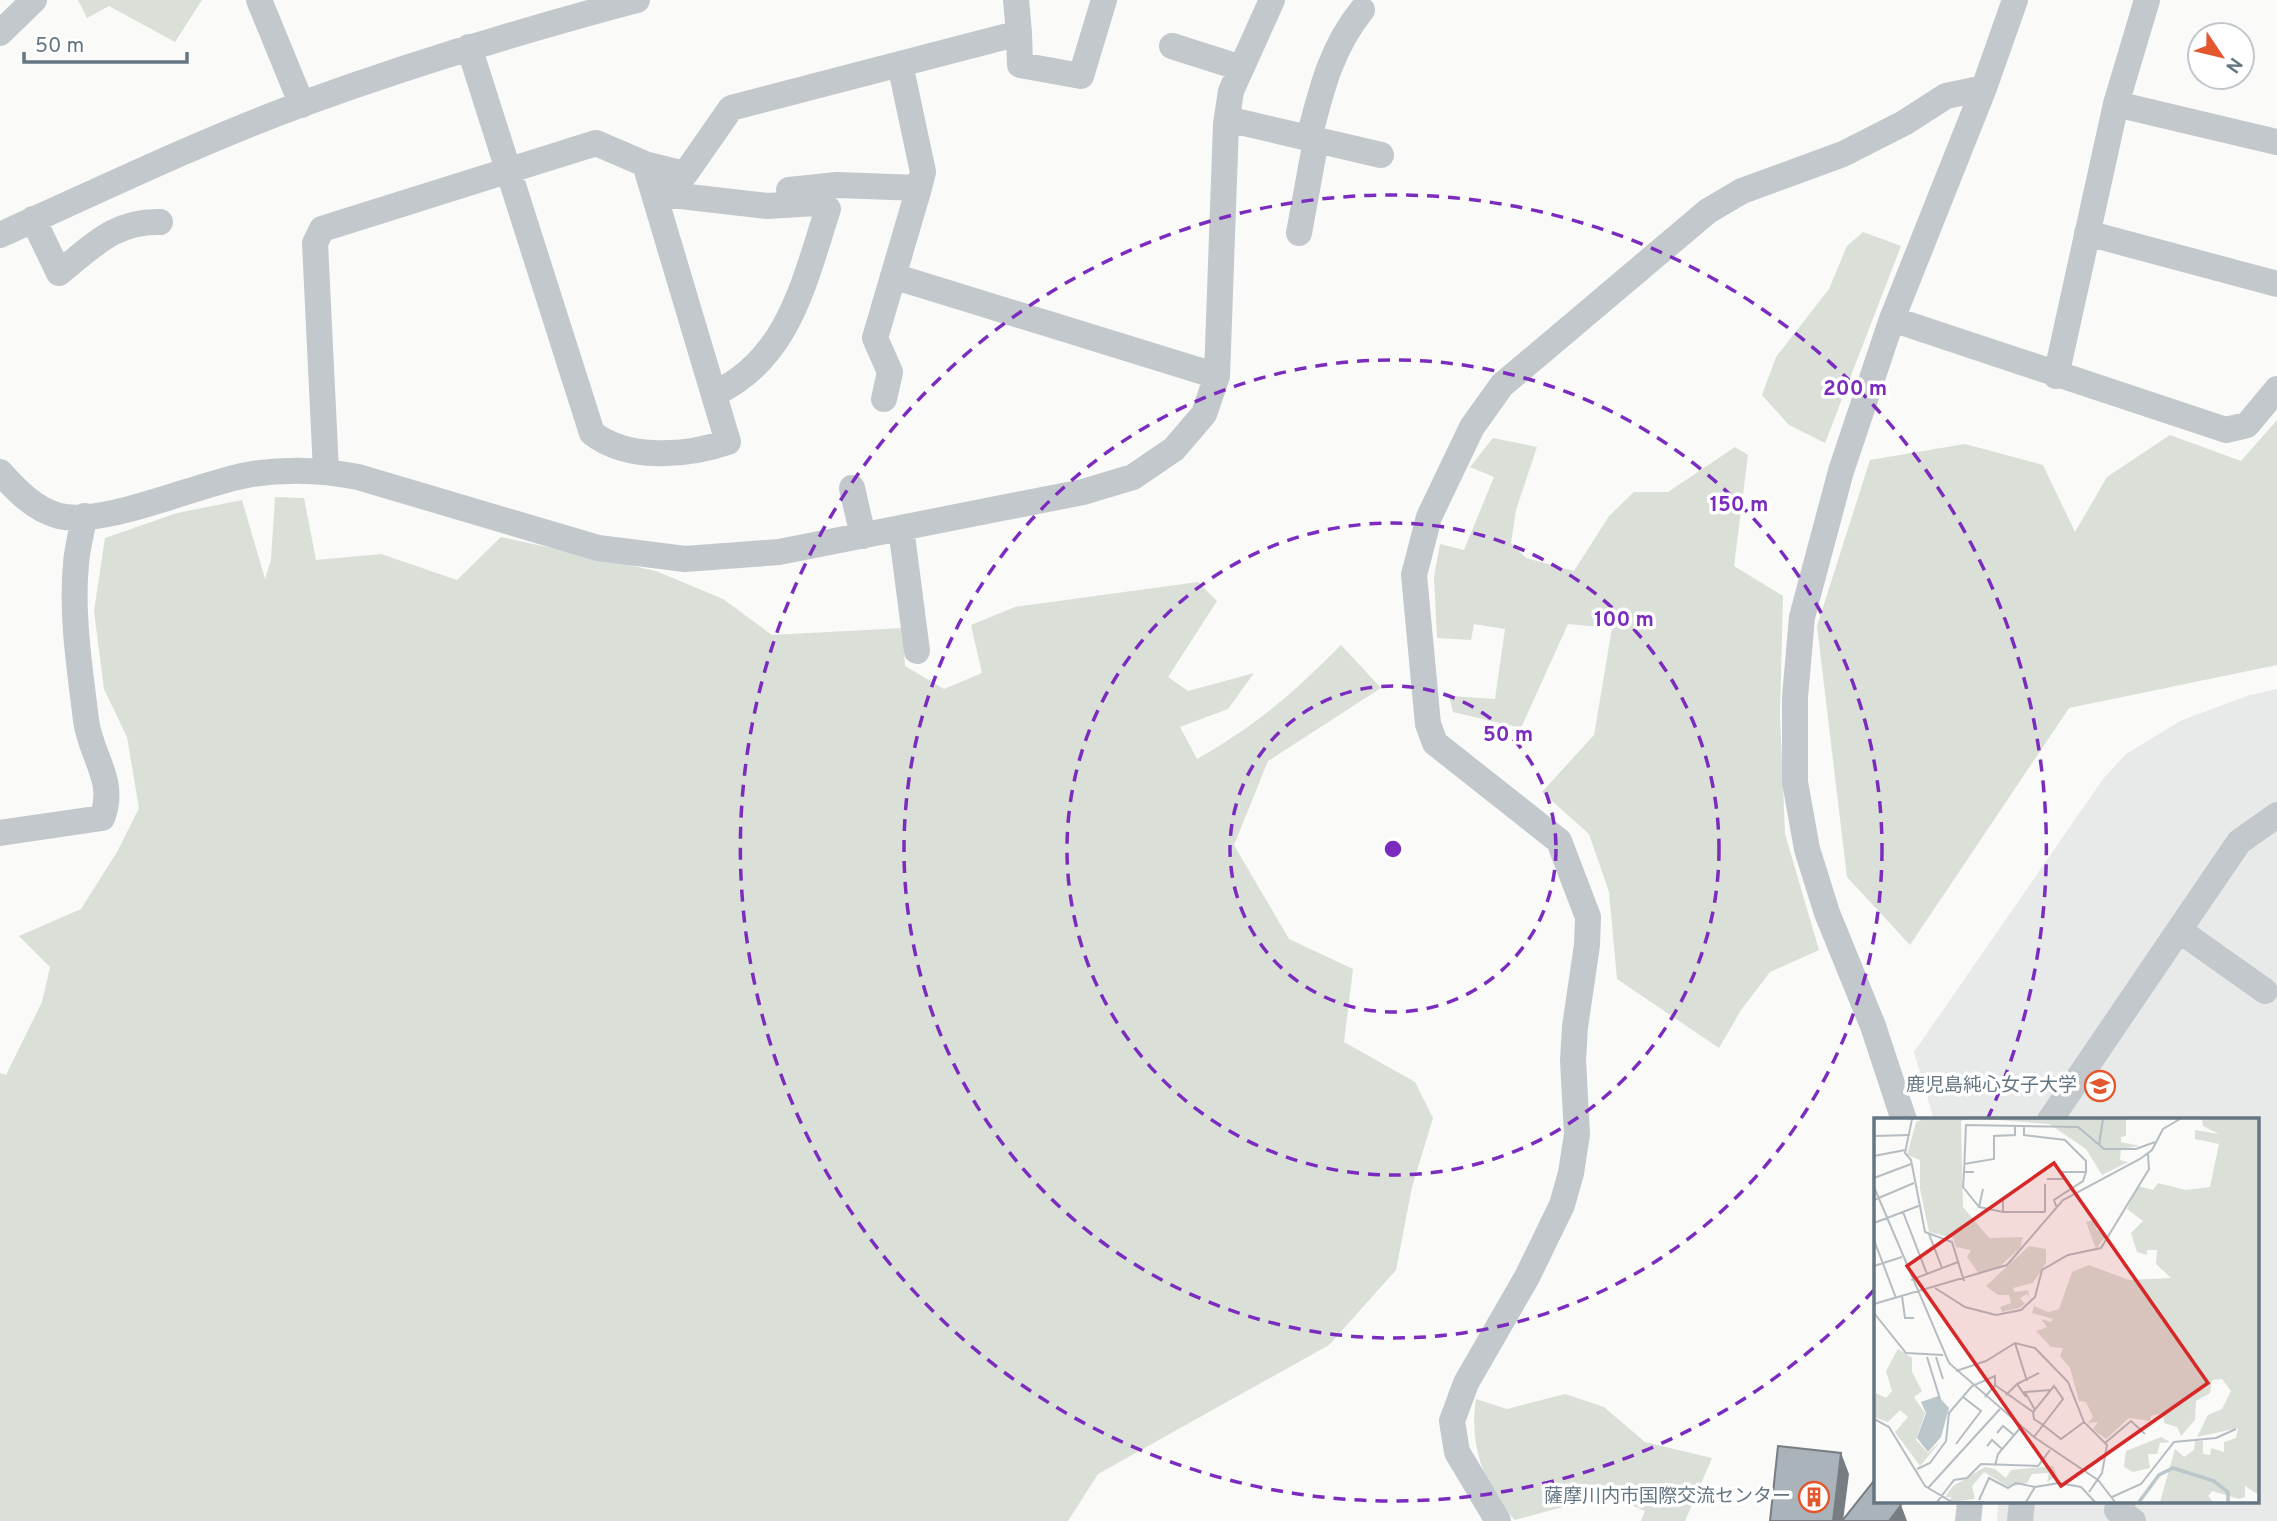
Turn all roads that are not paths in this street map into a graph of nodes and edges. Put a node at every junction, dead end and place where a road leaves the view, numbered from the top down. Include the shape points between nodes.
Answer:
1 (34, 0) edge
2 (259, 0) edge
3 (637, 0) edge
4 (1016, 0) edge
5 (1104, 0) edge
6 (1272, 0) edge
7 (2015, 0) edge
8 (2147, 0) edge
9 (603, 4) edge
10 (1362, 9) dead end
11 (3, 24) edge
12 (1019, 33) junction
13 (1172, 46) dead end
14 (469, 47) junction
15 (900, 64) junction
16 (1241, 68) junction
17 (1984, 88) junction
18 (2116, 104) junction
19 (302, 105) junction
20 (1227, 118) junction
21 (1313, 139) junction
22 (2277, 142) edge
23 (1381, 155) dead end
24 (645, 164) junction
25 (507, 170) junction
26 (685, 174) junction
27 (919, 188) junction
28 (654, 193) junction
29 (33, 219) junction
30 (160, 222) dead end
31 (1299, 233) dead end
32 (2088, 233) junction
33 (0, 235) edge
34 (893, 276) junction
35 (2277, 284) edge
36 (812, 310) dead end
37 (1892, 319) junction
38 (774, 341) junction
39 (1217, 376) junction
40 (2056, 376) junction
41 (2277, 389) edge
42 (714, 394) junction
43 (884, 399) dead end
44 (326, 471) junction
45 (0, 472) edge
46 (852, 488) dead end
47 (84, 516) junction
48 (901, 528) junction
49 (863, 536) junction
50 (916, 651) dead end
51 (2277, 815) edge
52 (0, 833) edge
53 (2179, 930) junction
54 (2265, 991) dead end
55 (1903, 1118) edge
56 (2051, 1118) edge
57 (2122, 1504) edge
58 (1498, 1521) edge
59 (2133, 1521) edge

1 - 11 street
2 - 19 street
3 - 9 street
4 - 12 street
5 - 12 street via 1081,76 1020,65
6 - 16 street
7 - 17 street
8 - 18 street
9 - 14 street
10 - 21 street via 1345,31 1326,71
12 - 15 street
13 - 16 street
14 - 19 street
14 - 25 street
15 - 26 street via 732,108
15 - 27 street via 923,172
16 - 20 street
17 - 37 street
17 - 58 street via 1946,96 1843,154 1742,191 1708,211 1503,385 1472,427 1429,517 1414,575 1429,724 1435,743 1559,841 1588,917 1575,1027 1577,1134 1571,1173 1562,1205 1466,1383 1452,1420 1457,1452
18 - 22 street
18 - 32 street
19 - 29 street
20 - 21 street
20 - 39 street
21 - 23 street
21 - 31 street
24 - 25 street via 596,143
24 - 26 street
24 - 28 street
25 - 42 street via 592,433 604,443 652,453 708,449 728,442
25 - 44 street via 322,229 316,243
26 - 27 street via 733,186 786,190 837,185
27 - 34 street
28 - 38 street via 768,206 816,203 828,209 793,314
28 - 42 street
29 - 30 street via 59,273 110,232 138,222
29 - 33 street
32 - 35 street
32 - 40 street
34 - 39 street
34 - 43 street via 874,338 890,372
36 - 38 street via 792,349
37 - 40 street
37 - 55 street via 1841,471 1802,617 1795,697 1795,782 1807,849 1827,913
38 - 42 street via 753,371
39 - 48 street via 1204,414 1174,449 1133,477 1083,492
40 - 41 street via 2226,430 2247,425
44 - 47 street via 252,474 97,517
44 - 49 street via 598,548 685,559 779,552
45 - 47 street via 24,498 59,516
46 - 49 street
47 - 52 street via 76,564 76,605 86,724 100,758 108,802 102,818
48 - 49 street
48 - 50 street
51 - 53 street via 2239,842
53 - 54 street
53 - 56 street
57 - 59 street via 2117,1510

